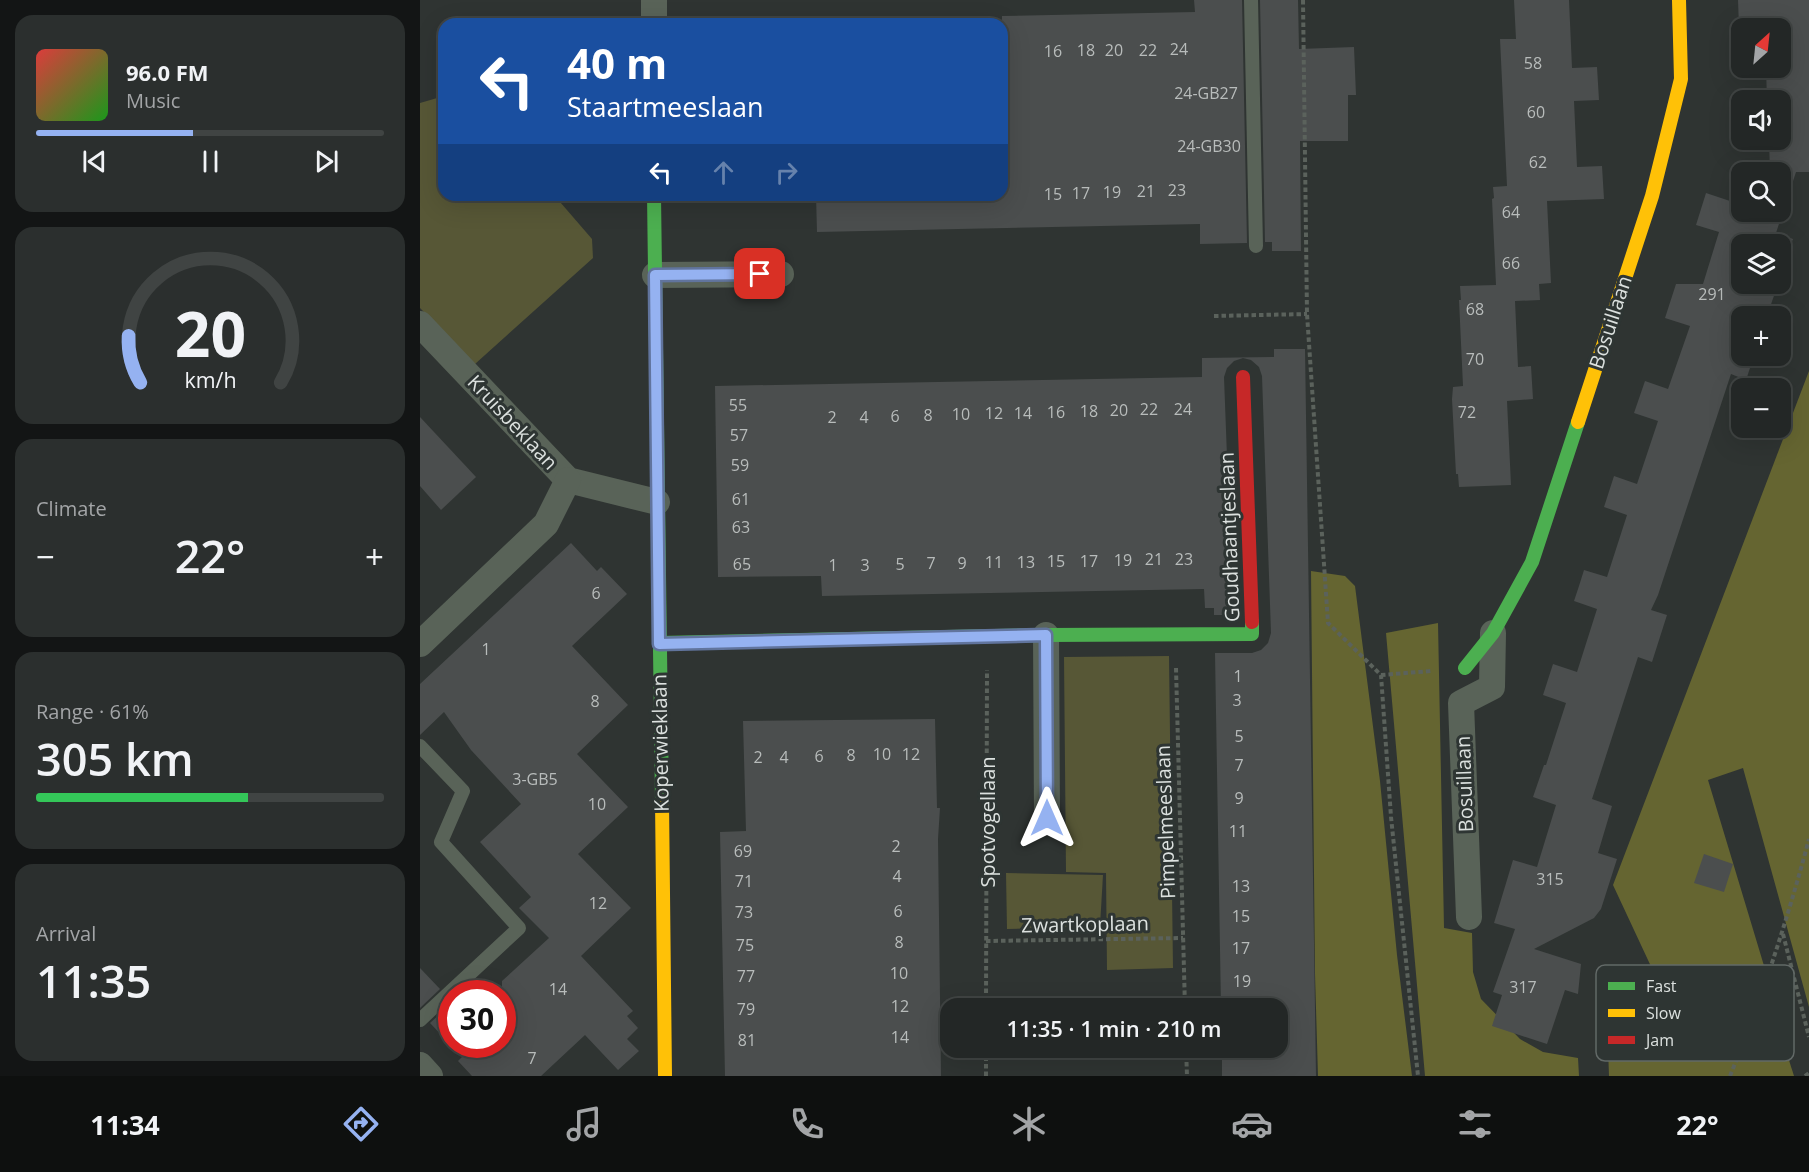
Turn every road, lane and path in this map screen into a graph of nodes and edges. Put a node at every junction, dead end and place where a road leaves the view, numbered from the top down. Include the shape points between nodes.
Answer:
1 (654, 0) edge
2 (1251, 0) edge
3 (1303, 0) edge
4 (1679, 0) edge
5 (654, 18) edge
6 (654, 201) edge
7 (1256, 246) dead end
8 (781, 274) dead end
9 (655, 275) junction
10 (1307, 314) junction
11 (1214, 316) dead end
12 (420, 324) edge
13 (1243, 377) dead end
14 (568, 480) junction
15 (657, 502) junction
16 (1493, 633) junction
17 (1176, 634) junction
18 (1046, 635) junction
19 (987, 637) junction
20 (420, 644) edge
21 (659, 644) junction
22 (1465, 668) joint
23 (1381, 675) junction
24 (420, 746) edge
25 (1047, 818) dead end
26 (1809, 839) edge
27 (1469, 917) dead end
28 (1782, 933) junction
29 (1184, 938) junction
30 (986, 941) junction
31 (1771, 965) edge
32 (1790, 965) edge
33 (1794, 979) edge
34 (986, 998) edge
35 (1185, 998) edge
36 (420, 1020) edge
37 (1809, 1036) edge
38 (986, 1058) edge
39 (1186, 1058) edge
40 (1736, 1061) edge
41 (420, 1065) edge
42 (1809, 1072) edge
43 (430, 1076) edge
44 (665, 1076) edge
45 (986, 1076) edge
46 (1187, 1076) edge
47 (1418, 1076) edge
48 (1730, 1076) edge
49 (1806, 1076) edge

1 - 5 street
2 - 7 lane
3 - 10 path
4 - 16 street, Bosuillaan via 1682,79 1652,196 1532,562
6 - 9 street, Koperwieklaan
8 - 9 street
9 - 15 street, Koperwieklaan
10 - 11 path
10 - 23 path via 1328,622
12 - 14 street, Kruisbeklaan
13 - 17 street, Goudhaantjeslaan via 1252,633
14 - 15 street, Kruisbeklaan
14 - 20 street via 546,524
15 - 21 street, Koperwieklaan
16 - 22 street, Bosuillaan
16 - 27 street, Bosuillaan via 1492,687 1461,703
17 - 18 street, Goudhaantjeslaan
17 - 29 path, Pimpelmeeslaan
18 - 19 street, Goudhaantjeslaan
18 - 25 street
19 - 21 street, Goudhaantjeslaan
19 - 30 path, Spotvogellaan
21 - 44 street, Koperwieklaan
22 - 23 path
23 - 47 path via 1391,818
24 - 36 lane via 463,791 441,843 519,928
26 - 28 path
28 - 31 path
28 - 32 path
29 - 30 path, Zwartkoplaan
29 - 35 path, Pimpelmeeslaan
30 - 34 path, Spotvogellaan
33 - 37 path
38 - 45 path
39 - 46 path
40 - 48 path
41 - 43 street
42 - 49 path

